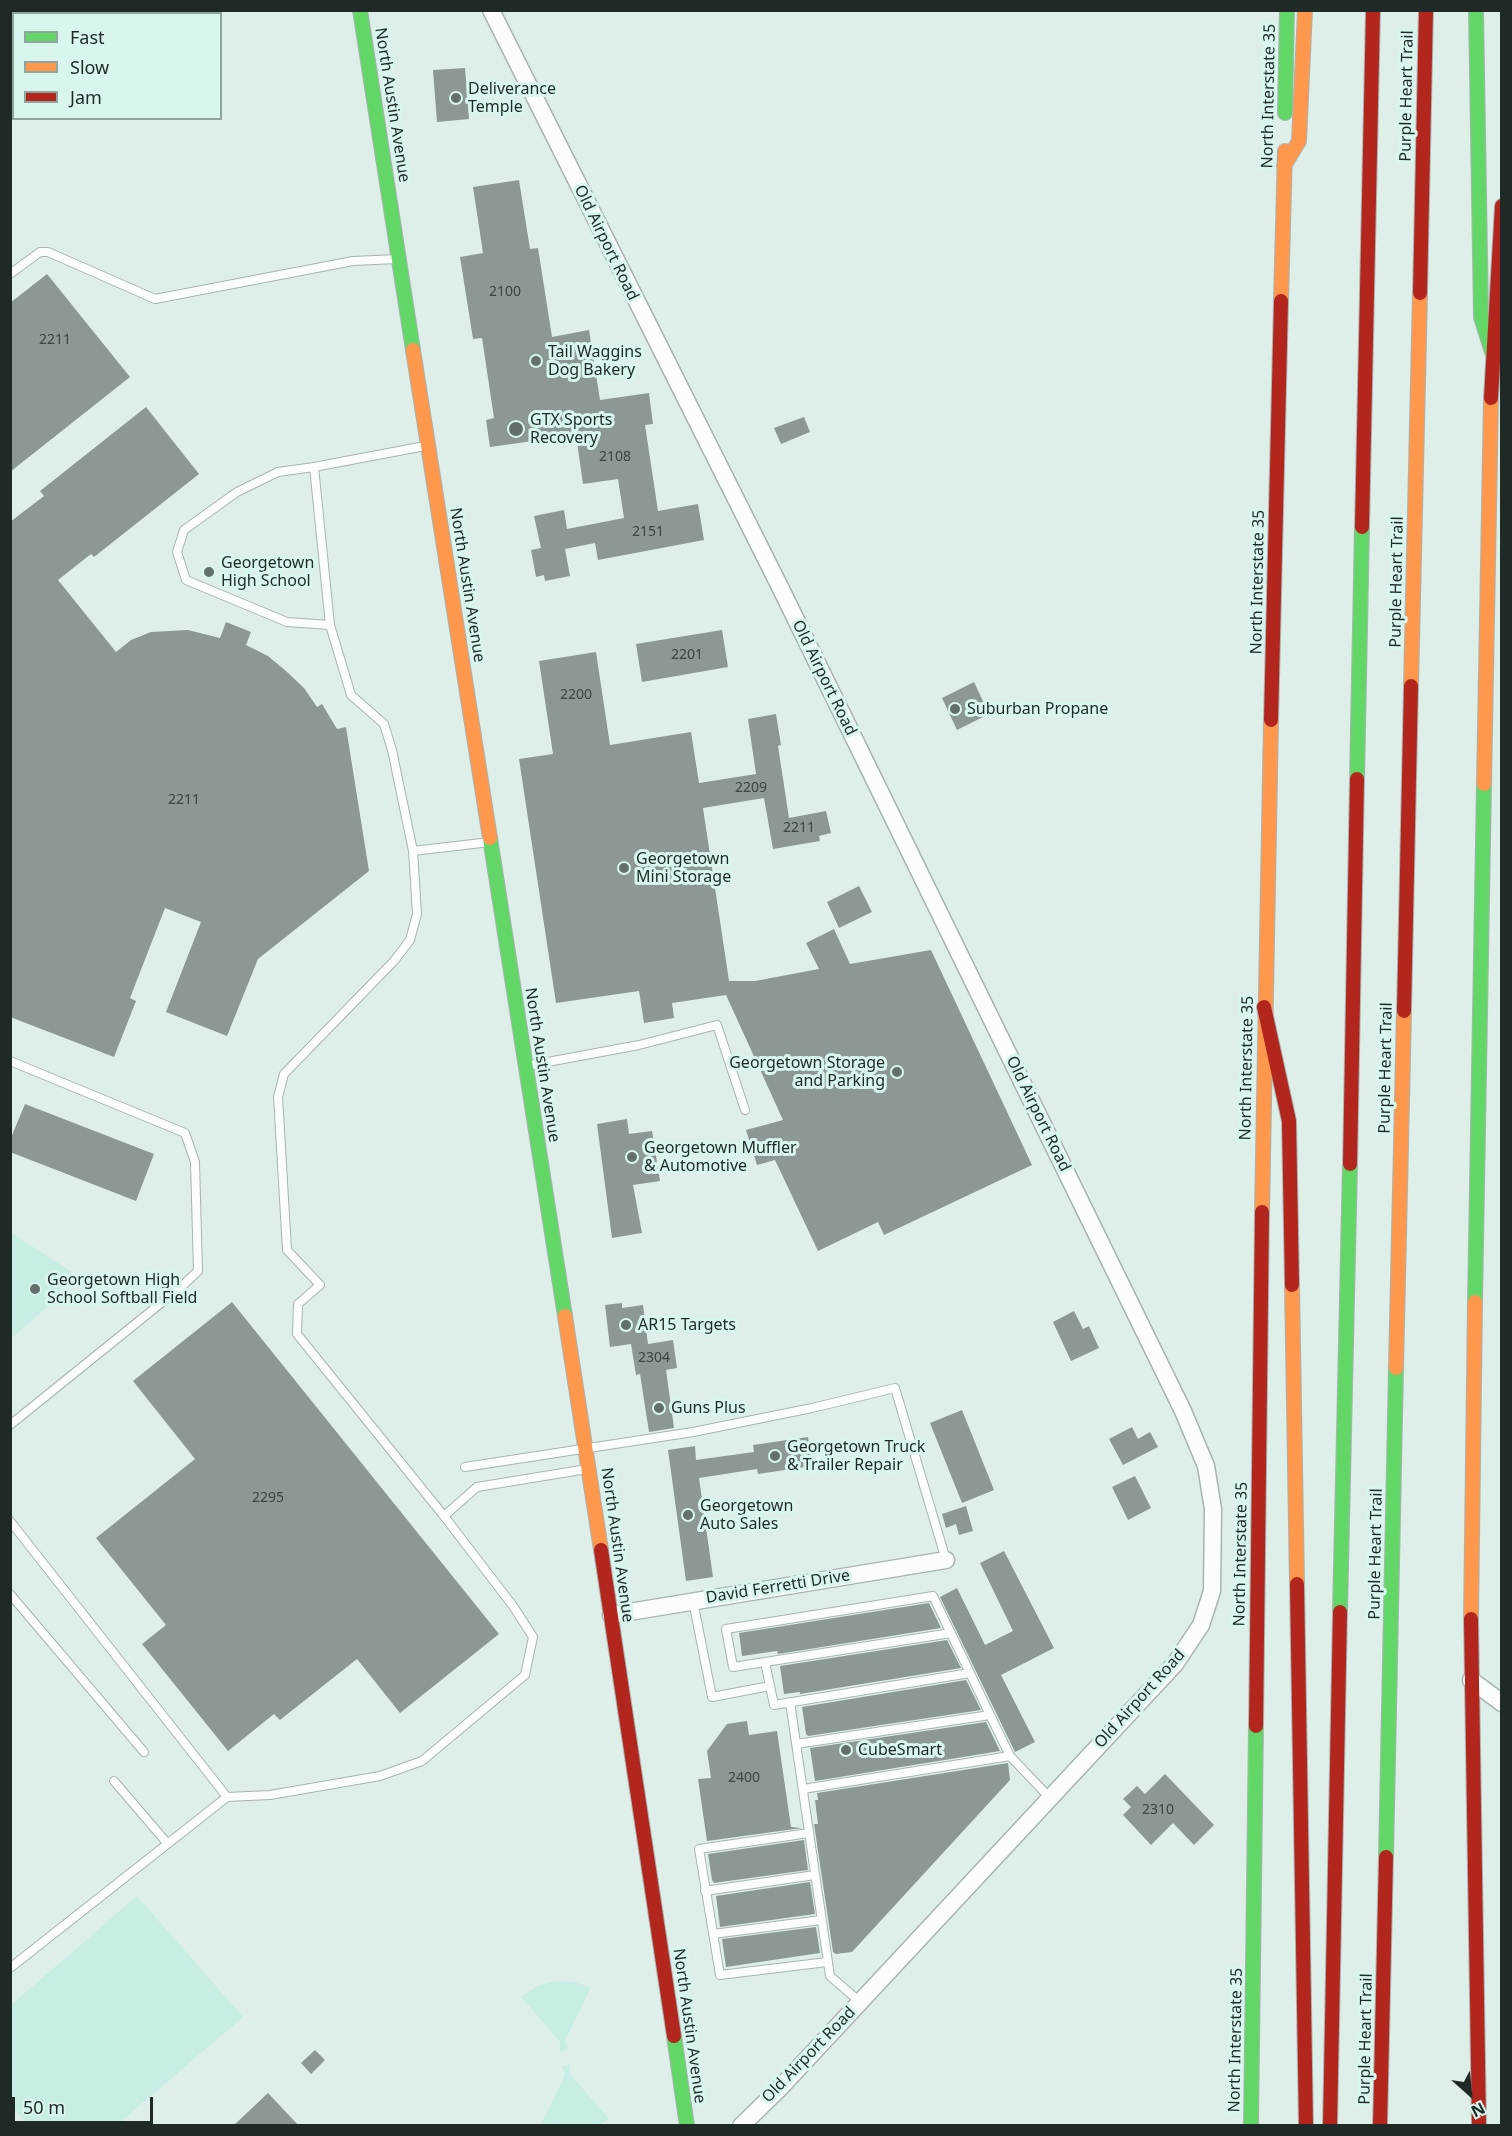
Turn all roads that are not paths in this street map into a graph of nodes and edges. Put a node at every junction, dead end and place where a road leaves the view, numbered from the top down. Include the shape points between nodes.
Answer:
1 (360, 10) edge
2 (491, 10) edge
3 (1287, 10) edge
4 (1305, 10) edge
5 (1373, 10) edge
6 (1426, 10) edge
7 (1476, 10) edge
8 (1284, 166) junction
9 (1502, 206) edge
10 (400, 259) junction
11 (10, 274) edge
12 (1492, 352) junction
13 (429, 445) junction
14 (314, 467) junction
15 (330, 625) junction
16 (490, 842) junction
17 (413, 851) junction
18 (1264, 1007) junction
19 (10, 1060) edge
20 (526, 1066) junction
21 (745, 1110) dead end
22 (10, 1425) edge
23 (586, 1448) junction
24 (465, 1467) dead end
25 (590, 1468) junction
26 (444, 1516) junction
27 (10, 1521) edge
28 (946, 1560) joint
29 (10, 1594) edge
30 (693, 1600) junction
31 (611, 1615) junction
32 (951, 1633) junction
33 (765, 1662) junction
34 (970, 1673) junction
35 (1471, 1680) junction
36 (770, 1686) junction
37 (790, 1702) junction
38 (1502, 1703) edge
39 (990, 1715) junction
40 (796, 1744) junction
41 (144, 1752) dead end
42 (1010, 1756) junction
43 (114, 1781) dead end
44 (803, 1789) junction
45 (227, 1797) junction
46 (1050, 1798) junction
47 (809, 1833) junction
48 (167, 1843) junction
49 (815, 1875) junction
50 (705, 1891) junction
51 (821, 1920) junction
52 (713, 1934) junction
53 (827, 1962) junction
54 (10, 1968) edge
55 (860, 2002) junction
56 (687, 2126) edge
57 (741, 2126) edge
58 (1251, 2126) edge
59 (1306, 2126) edge
60 (1330, 2126) edge
61 (1380, 2126) edge
62 (1479, 2126) edge

1 - 10 main road, North Austin Avenue
2 - 46 street, Old Airport Road via 823,675 1206,1466 1213,1509 1212,1591 1201,1625 1175,1664
3 - 8 main road, North Interstate 35
4 - 8 main road via 1299,141
5 - 60 main road, Purple Heart Trail
6 - 61 main road, Purple Heart Trail
7 - 12 main road via 1481,317
8 - 18 main road, North Interstate 35
9 - 12 main road
10 - 11 lane via 353,261 155,298 48,252 40,252
10 - 13 main road, North Austin Avenue
12 - 35 main road
13 - 14 lane
13 - 16 main road, North Austin Avenue
14 - 15 lane
14 - 15 lane via 278,472 237,492 184,530 177,552 186,580 287,622
15 - 17 lane via 351,695 384,724
16 - 17 lane
16 - 20 main road, North Austin Avenue
17 - 26 lane via 417,914 410,940 285,1074 278,1098 287,1250 320,1286 298,1304 297,1334
18 - 58 main road, North Interstate 35
18 - 59 main road via 1289,1121
19 - 22 lane via 185,1133 195,1162 198,1270
20 - 21 lane via 717,1026
20 - 23 main road, North Austin Avenue
23 - 24 lane
23 - 25 main road, North Austin Avenue
23 - 28 lane via 715,1428 895,1388
25 - 26 lane via 477,1487
25 - 31 main road, North Austin Avenue
26 - 45 lane via 533,1637 525,1676 422,1761 380,1776 270,1795
27 - 45 lane
28 - 30 street, David Ferretti Drive
29 - 41 lane
30 - 31 street, David Ferretti Drive
30 - 36 lane via 712,1697
31 - 56 main road, North Austin Avenue
32 - 33 lane
32 - 33 lane via 933,1596 726,1629 733,1667
32 - 34 lane
33 - 36 lane
34 - 37 lane
34 - 39 lane
35 - 38 street
35 - 62 main road
36 - 37 lane via 774,1705
37 - 40 lane
39 - 40 lane
39 - 42 lane
40 - 44 lane
42 - 44 lane
42 - 46 lane
43 - 48 lane
44 - 47 lane
45 - 48 lane
46 - 55 street, Old Airport Road
47 - 49 lane
47 - 50 lane via 699,1849
48 - 54 lane
49 - 50 lane
49 - 51 lane
50 - 52 lane
51 - 52 lane
51 - 53 lane
52 - 53 lane via 720,1975
53 - 55 lane via 830,1976
55 - 57 street, Old Airport Road

